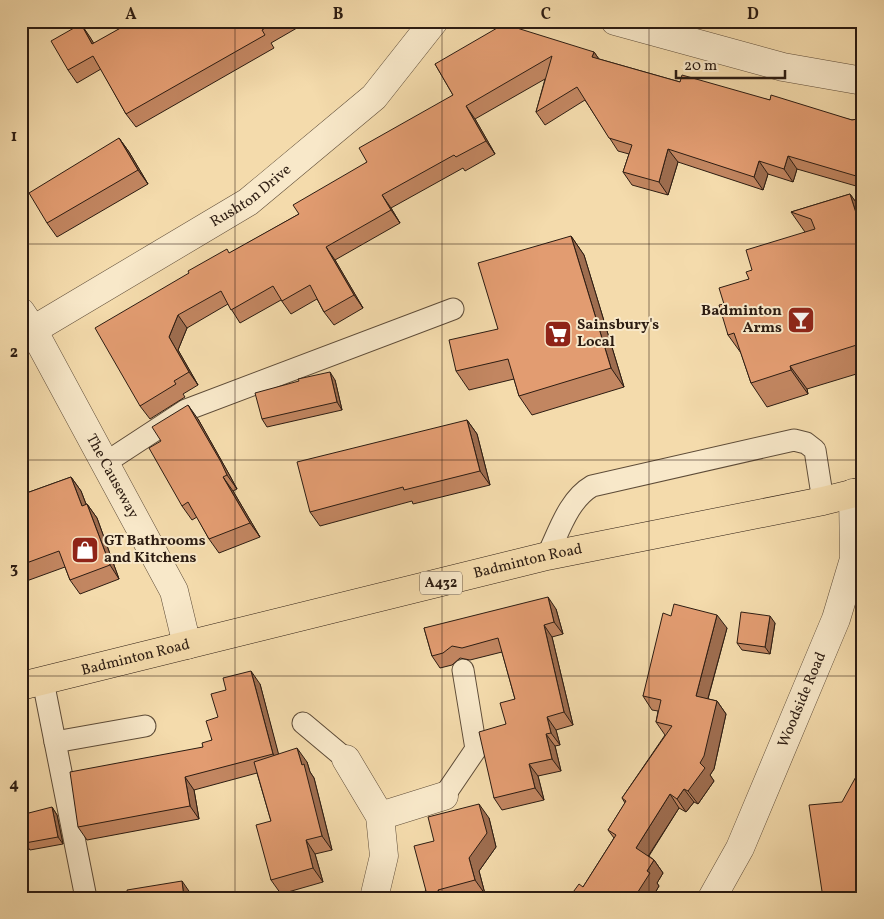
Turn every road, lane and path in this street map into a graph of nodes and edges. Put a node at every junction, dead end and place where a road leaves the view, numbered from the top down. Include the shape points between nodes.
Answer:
1 (434, 21) edge
2 (615, 21) edge
3 (863, 81) edge
4 (453, 310) dead end
5 (27, 321) edge
6 (105, 463) junction
7 (858, 492) edge
8 (823, 501) junction
9 (547, 556) junction
10 (187, 645) junction
11 (462, 670) dead end
12 (32, 684) edge
13 (303, 723) dead end
14 (145, 726) dead end
15 (55, 742) junction
16 (346, 759) joint
17 (444, 796) joint
18 (380, 816) junction
19 (86, 898) edge
20 (374, 898) edge
21 (712, 898) edge

1 - 5 street, Rushton Drive via 374,98 248,202
2 - 3 street via 783,67
4 - 6 lane via 186,410
5 - 6 street, The Causeway
6 - 10 street, The Causeway via 174,591
7 - 8 main road, Badminton Road / A432
7 - 21 street, Woodside Road via 854,559 836,619 740,848
8 - 9 main road, Badminton Road / A432
8 - 9 lane via 815,450 794,440 592,486 582,492 573,504
9 - 10 main road, Badminton Road / A432
10 - 12 main road, Badminton Road / A432
11 - 17 lane via 476,749
12 - 15 lane
13 - 16 lane
14 - 15 lane
15 - 19 lane
16 - 18 street
17 - 18 street
18 - 20 street via 384,856

